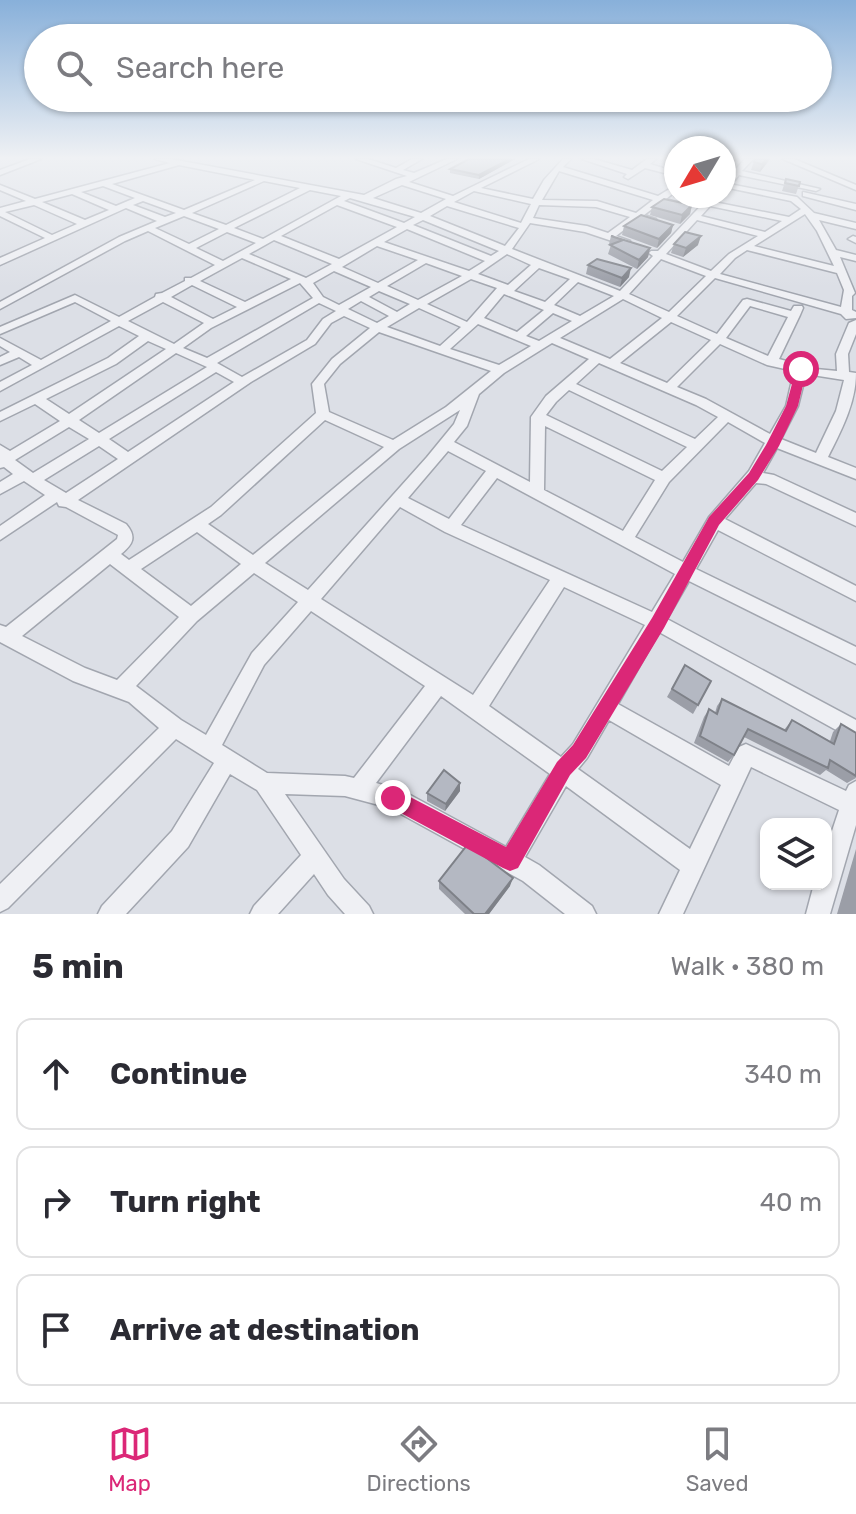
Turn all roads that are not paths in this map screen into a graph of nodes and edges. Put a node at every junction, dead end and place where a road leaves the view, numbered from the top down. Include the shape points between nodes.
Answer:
1 (38, 202) joint
2 (104, 202) edge
3 (133, 202) edge
4 (153, 202) edge
5 (211, 202) edge
6 (281, 202) edge
7 (337, 202) joint
8 (376, 202) edge
9 (449, 202) edge
10 (452, 202) edge
11 (533, 202) joint
12 (657, 202) edge
13 (790, 202) edge
14 (807, 202) edge
15 (804, 205) junction
16 (120, 207) junction
17 (856, 207) edge
18 (703, 208) edge
19 (706, 208) edge
20 (711, 208) edge
21 (0, 212) edge
22 (186, 213) junction
23 (424, 217) junction
24 (638, 217) junction
25 (792, 220) junction
26 (166, 221) junction
27 (83, 223) junction
28 (525, 224) junction
29 (856, 226) edge
30 (407, 227) junction
31 (148, 228) junction
32 (229, 229) junction
33 (680, 230) junction
34 (767, 235) junction
35 (610, 236) junction
36 (49, 237) junction
37 (268, 239) junction
38 (378, 243) junction
39 (636, 246) edge
40 (745, 247) junction
41 (188, 248) junction
42 (506, 251) junction
43 (830, 251) junction
44 (654, 253) junction
45 (241, 254) junction
46 (856, 258) edge
47 (425, 260) junction
48 (492, 260) junction
49 (0, 262) edge
50 (220, 263) junction
51 (538, 264) junction
52 (338, 265) junction
53 (842, 271) junction
54 (470, 274) junction
55 (714, 275) junction
56 (577, 278) junction
57 (189, 280) junction
58 (303, 281) junction
59 (381, 286) junction
60 (505, 290) junction
61 (853, 294) edge
62 (622, 295) junction
63 (160, 296) junction
64 (361, 297) junction
65 (319, 299) junction
66 (803, 299) junction
67 (421, 305) junction
68 (0, 306) edge
69 (246, 307) junction
70 (550, 307) junction
71 (342, 310) junction
72 (795, 315) junction
73 (671, 316) junction
74 (399, 317) junction
75 (853, 319) edge
76 (120, 320) junction
77 (583, 321) junction
78 (472, 322) junction
79 (213, 323) junction
80 (378, 328) junction
81 (0, 331) edge
82 (147, 336) junction
83 (518, 337) junction
84 (719, 339) junction
85 (0, 341) edge
86 (546, 343) junction
87 (174, 349) junction
88 (441, 351) junction
89 (20, 352) junction
90 (598, 358) junction
91 (0, 361) edge
92 (771, 362) junction
93 (612, 364) junction
94 (41, 365) junction
95 (211, 365) junction
96 (801, 369) junction
97 (500, 370) junction
98 (850, 377) edge
99 (244, 383) junction
100 (568, 385) junction
101 (0, 387) edge
102 (669, 388) junction
103 (473, 391) junction
104 (36, 399) junction
105 (323, 414) junction
106 (727, 416) junction
107 (0, 417) edge
108 (538, 417) junction
109 (69, 421) junction
110 (99, 439) junction
111 (773, 441) junction
112 (446, 444) junction
113 (695, 445) junction
114 (394, 446) junction
115 (2, 458) edge
116 (129, 459) junction
117 (820, 460) junction
118 (495, 470) junction
119 (856, 474) edge
120 (753, 477) junction
121 (28, 478) junction
122 (664, 478) junction
123 (0, 489) edge
124 (537, 492) junction
125 (59, 499) junction
126 (399, 500) junction
127 (856, 520) edge
128 (714, 521) junction
129 (197, 524) junction
130 (450, 528) junction
131 (0, 534) edge
132 (626, 539) junction
133 (109, 554) junction
134 (253, 564) junction
135 (129, 569) junction
136 (687, 572) junction
137 (561, 578) junction
138 (856, 594) edge
139 (311, 600) junction
140 (191, 616) junction
141 (658, 623) junction
142 (4, 635) edge
143 (856, 656) edge
144 (439, 683) junction
145 (122, 688) junction
146 (476, 708) junction
147 (606, 708) junction
148 (174, 727) junction
149 (856, 731) edge
150 (218, 756) junction
151 (564, 769) junction
152 (733, 780) junction
153 (264, 783) junction
154 (359, 789) junction
155 (854, 798) edge
156 (315, 856) junction
157 (510, 861) junction
158 (694, 866) junction
159 (832, 866) edge
160 (824, 890) edge
161 (0, 900) edge
162 (110, 914) edge
163 (262, 914) edge
164 (361, 914) edge
165 (584, 914) edge
166 (671, 914) edge
167 (818, 914) edge

1 - 21 street
1 - 27 street
2 - 16 street
3 - 16 street
4 - 22 street
5 - 22 street
6 - 32 street
7 - 30 street
7 - 37 street
8 - 23 street
9 - 23 street
10 - 28 street
11 - 24 street via 597,204
11 - 28 street
12 - 24 street
13 - 15 street
14 - 15 street
15 - 17 street
15 - 25 street
15 - 29 street
15 - 43 street
16 - 26 street
16 - 27 street
18 - 33 street
19 - 34 street
20 - 25 street
21 - 36 street
22 - 26 street
22 - 32 street
23 - 30 street
23 - 42 street
24 - 33 street
24 - 35 street
25 - 34 street
26 - 31 street
27 - 36 street
28 - 35 street
28 - 42 street
30 - 38 street
30 - 48 street
31 - 41 street
31 - 68 street
32 - 37 street
32 - 41 street
33 - 44 street
34 - 40 street
35 - 39 street
36 - 49 street
37 - 45 street
37 - 52 street
38 - 47 street
38 - 52 street
40 - 53 street
40 - 55 street
41 - 50 street
42 - 48 street
42 - 51 street
43 - 46 street
43 - 53 street
44 - 55 street
44 - 62 street
45 - 50 street
45 - 58 street
47 - 54 street
47 - 59 street
48 - 54 street
50 - 57 street
51 - 56 street
51 - 60 street
52 - 58 street
52 - 59 street
53 - 61 street
54 - 60 street
54 - 67 street
55 - 66 street
55 - 73 street
56 - 62 street
56 - 70 street
57 - 63 street
57 - 69 street
58 - 65 street
58 - 69 street
59 - 64 street
59 - 67 street
60 - 70 street
60 - 78 street
61 - 75 street via 847,292
62 - 73 street
62 - 77 street
63 - 76 street
63 - 79 street
64 - 71 street
64 - 74 street
65 - 71 street
65 - 95 street
66 - 72 street
66 - 75 street
67 - 74 street
67 - 78 street
69 - 79 street
70 - 77 street
70 - 83 street
71 - 80 street
71 - 99 street via 311,342
72 - 84 street via 747,302
72 - 92 street
73 - 84 street
73 - 93 street
74 - 80 street
75 - 98 street via 842,354
76 - 81 street via 72,297
76 - 82 street
76 - 94 street
77 - 86 street
78 - 83 street
78 - 88 street
79 - 87 street
80 - 88 street
80 - 105 street via 333,361 318,384
82 - 87 street
82 - 104 street via 112,361
83 - 86 street
84 - 92 street
84 - 102 street
85 - 89 street
86 - 90 street
86 - 97 street
87 - 95 street
87 - 109 street
88 - 97 street
89 - 91 street
89 - 94 street
90 - 93 street
90 - 100 street
92 - 96 street
93 - 102 street
94 - 101 street
95 - 99 street
95 - 110 street
96 - 98 street
96 - 111 street via 792,406
97 - 103 street
98 - 117 street via 843,411
99 - 116 street
100 - 108 street
100 - 113 street
102 - 106 street
103 - 112 street via 460,426
103 - 114 street
104 - 107 street
104 - 109 street
105 - 114 street
105 - 129 street
106 - 111 street
106 - 113 street
108 - 122 street
108 - 124 street
109 - 110 street
109 - 115 street
110 - 116 street
110 - 121 street
111 - 117 street
111 - 120 street
112 - 118 street
112 - 126 street
113 - 122 street
114 - 134 street
115 - 121 street
116 - 125 street
117 - 119 street
118 - 124 street
118 - 130 street
120 - 127 street via 769,479
120 - 128 street
121 - 123 street
121 - 125 street
122 - 132 street
124 - 132 street
125 - 131 street
125 - 133 street via 121,528 125,542
126 - 130 street
126 - 139 street
128 - 136 street
128 - 138 street
129 - 134 street
129 - 135 street
130 - 137 street
132 - 136 street
133 - 135 street
133 - 142 street
134 - 139 street
134 - 140 street
135 - 140 street
136 - 141 street
136 - 143 street
137 - 141 street
137 - 146 street
139 - 144 street
139 - 150 street via 258,659
140 - 145 street
141 - 147 street
141 - 149 street
142 - 145 street via 80,675
144 - 146 street
144 - 154 street
145 - 148 street
146 - 151 street
147 - 151 street
147 - 152 street
148 - 150 street
148 - 161 street
150 - 153 street
150 - 162 street via 180,839
151 - 157 street
151 - 158 street
152 - 155 street via 746,754
152 - 158 street
153 - 154 street
153 - 156 street
154 - 157 street via 393,798
155 - 159 street
156 - 163 street
156 - 164 street
157 - 165 street
158 - 166 street
160 - 167 street

